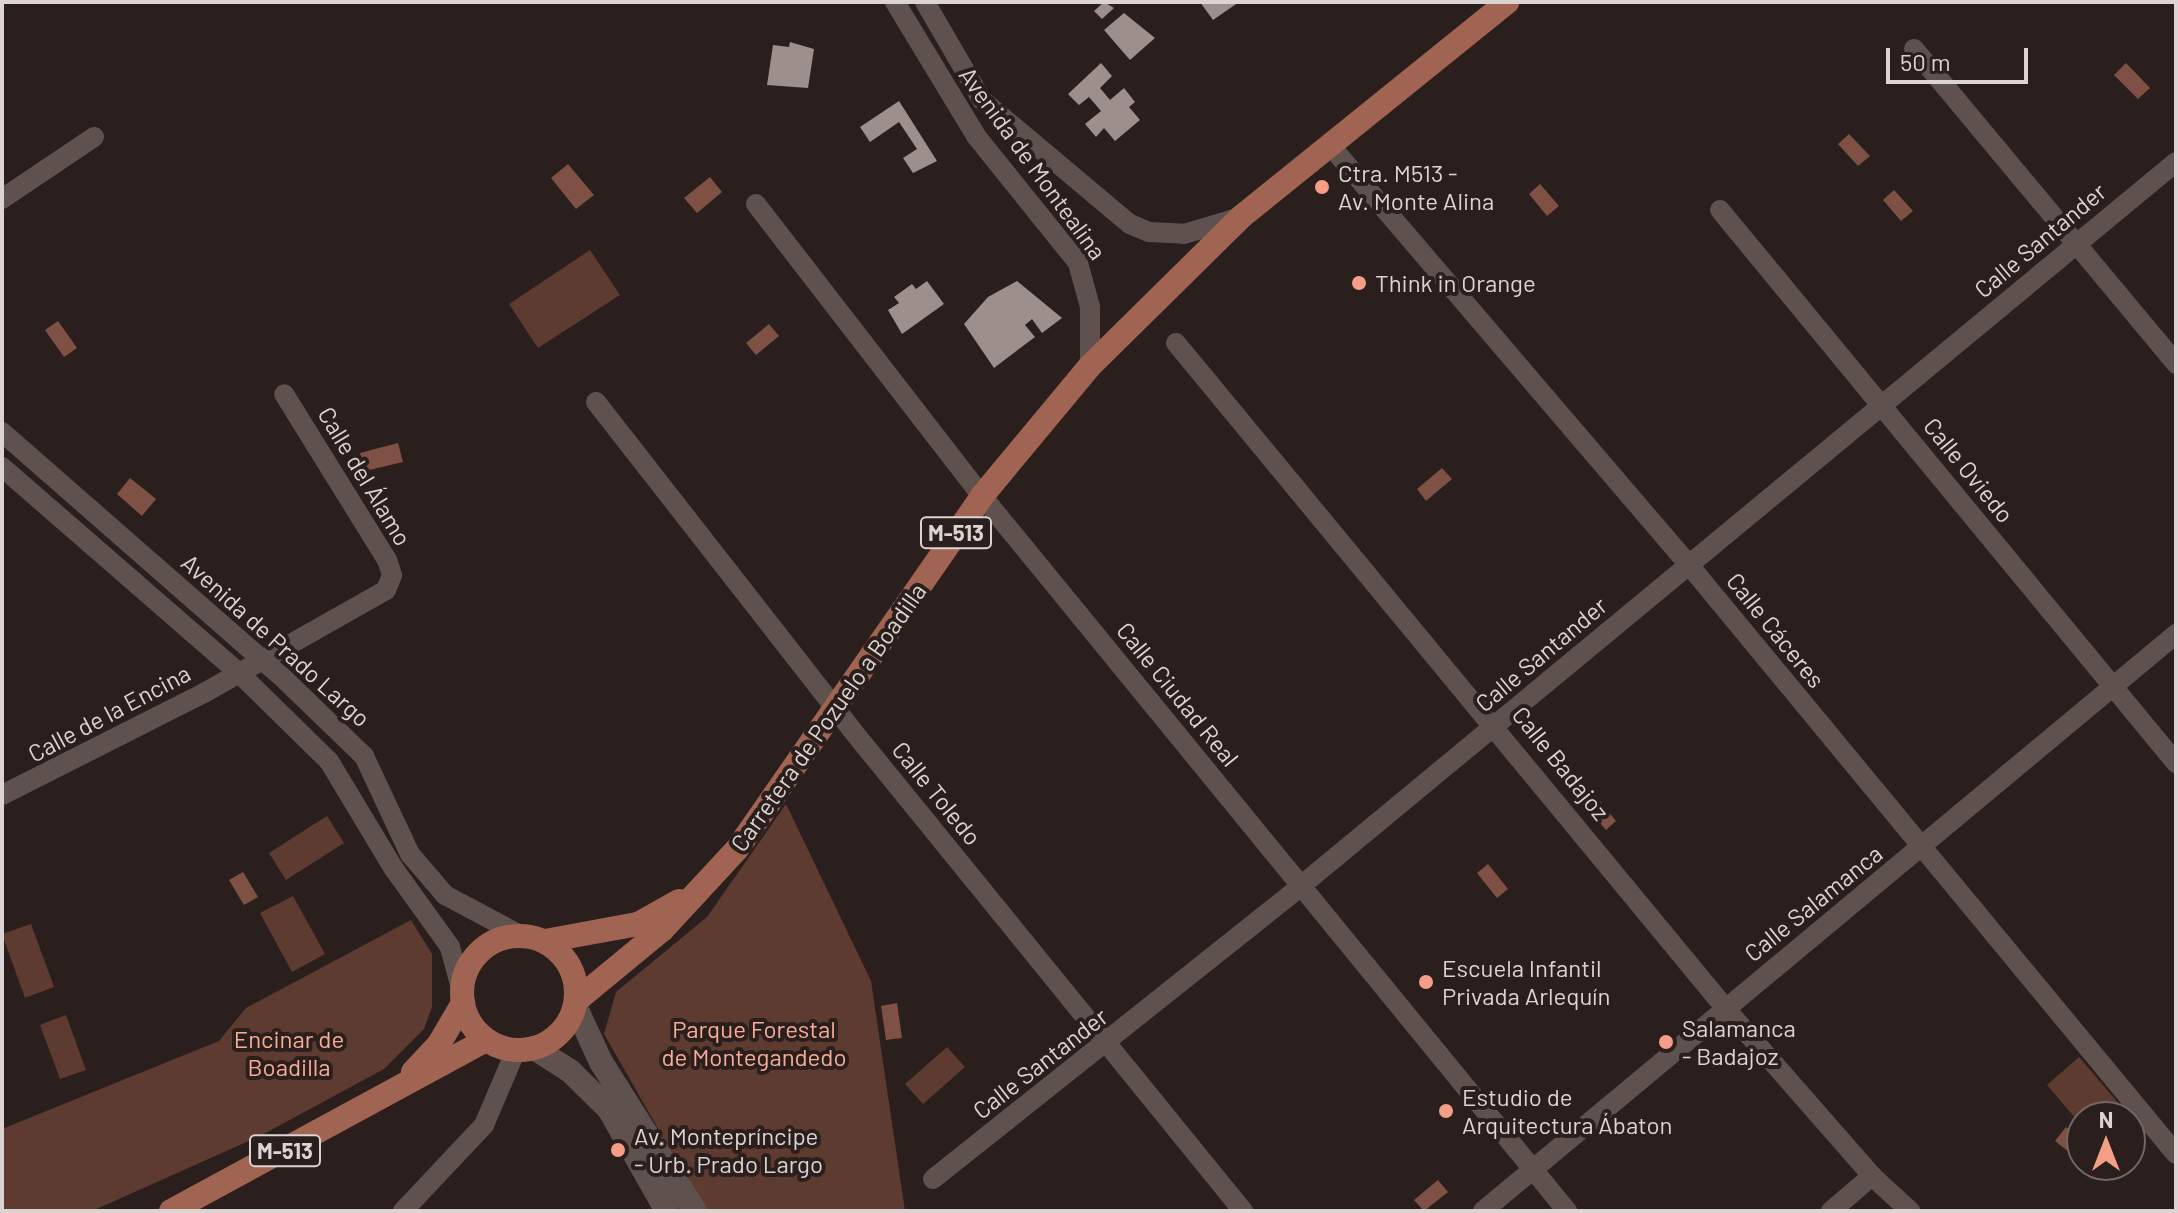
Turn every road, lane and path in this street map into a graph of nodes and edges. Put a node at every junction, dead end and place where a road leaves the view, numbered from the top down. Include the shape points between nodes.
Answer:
1 (895, 2) edge
2 (925, 2) edge
3 (1507, 2) edge
4 (1914, 49) dead end
5 (94, 137) dead end
6 (1329, 144) junction
7 (2176, 162) edge
8 (2, 199) edge
9 (756, 204) dead end
10 (1720, 210) dead end
11 (1241, 217) junction
12 (2076, 245) junction
13 (1176, 343) dead end
14 (2176, 364) edge
15 (1090, 366) junction
16 (284, 394) dead end
17 (596, 402) dead end
18 (1882, 404) junction
19 (2, 432) edge
20 (2, 467) edge
21 (982, 496) junction
22 (1689, 565) junction
23 (2176, 634) edge
24 (262, 660) junction
25 (238, 672) junction
26 (2113, 687) junction
27 (836, 710) junction
28 (1496, 725) junction
29 (2176, 763) edge
30 (2, 795) edge
31 (1920, 849) junction
32 (1302, 885) junction
33 (692, 895) junction
34 (520, 935) junction
35 (545, 941) junction
36 (462, 998) junction
37 (576, 1004) junction
38 (1726, 1009) junction
39 (486, 1040) junction
40 (1108, 1044) junction
41 (525, 1049) junction
42 (399, 1088) junction
43 (2176, 1154) edge
44 (1534, 1169) junction
45 (1872, 1176) junction
46 (933, 1179) dead end
47 (171, 1211) edge
48 (403, 1211) edge
49 (667, 1211) edge
50 (695, 1211) edge
51 (1243, 1211) edge
52 (1483, 1211) edge
53 (1567, 1211) edge
54 (1831, 1211) edge
55 (1910, 1211) edge

1 - 15 street, Avenida de Montealina via 976,136 1078,263 1090,307
2 - 11 street, Avenida de Montealina via 982,100 1130,224 1149,232 1184,234
3 - 6 main road, Carretera de Pozuelo a Boadilla / M-513
4 - 12 street
5 - 8 street
6 - 11 main road, Carretera de Pozuelo a Boadilla / M-513
6 - 22 street, Calle Cáceres
7 - 12 street, Calle Santander
9 - 21 street, Calle Ciudad Real
10 - 18 street, Calle Oviedo
11 - 15 main road, Carretera de Pozuelo a Boadilla / M-513
12 - 14 street
12 - 18 street, Calle Santander
13 - 28 street, Calle Badajoz
15 - 21 main road, Carretera de Pozuelo a Boadilla / M-513
16 - 24 street, Calle del Álamo via 392,575 386,590
17 - 27 street, Calle Toledo
18 - 22 street, Calle Santander
18 - 26 street, Calle Oviedo
19 - 24 street, Avenida de Prado Largo
20 - 25 street, Avenida de Prado Largo
21 - 27 main road, Carretera de Pozuelo a Boadilla / M-513
21 - 32 street, Calle Ciudad Real
22 - 28 street, Calle Santander
22 - 31 street, Calle Cáceres
23 - 26 street, Calle Salamanca
24 - 25 street, Calle de la Encina
24 - 34 street, Avenida de Prado Largo via 364,756 410,854 445,895
25 - 30 street, Calle de la Encina via 106,746
25 - 36 street, Avenida de Prado Largo via 329,761 394,869 450,947
26 - 29 street, Calle Oviedo
26 - 31 street, Calle Salamanca
27 - 33 main road, Carretera de Pozuelo a Boadilla / M-513 via 737,849
27 - 40 street, Calle Toledo
28 - 32 street, Calle Santander
28 - 38 street, Calle Badajoz
31 - 38 street, Calle Salamanca
31 - 43 street, Calle Cáceres
32 - 40 street, Calle Santander
32 - 44 street, Calle Ciudad Real
33 - 35 main road, Carretera de Pozuelo a Boadilla / M-513 via 638,924
33 - 37 main road, Carretera de Pozuelo a Boadilla / M-513 via 662,930
34 - 35 main road, M-513
34 - 36 main road, M-513 via 498,939 479,952 466,970
35 - 37 main road via 564,956 575,976
36 - 39 main road via 471,1024
36 - 42 main road, M-513 via 439,1044
37 - 41 main road, M-513 via 560,1034
37 - 50 street via 601,1062
38 - 44 street, Calle Salamanca
38 - 45 street, Calle Badajoz
39 - 41 main road
39 - 42 main road, M-513
40 - 46 street, Calle Santander
40 - 51 street, Calle Toledo
41 - 48 street via 484,1125
41 - 49 street via 570,1071 609,1109
42 - 47 main road, M-513
44 - 52 street, Calle Salamanca
44 - 53 street, Calle Ciudad Real
45 - 54 street
45 - 55 street, Calle Badajoz

